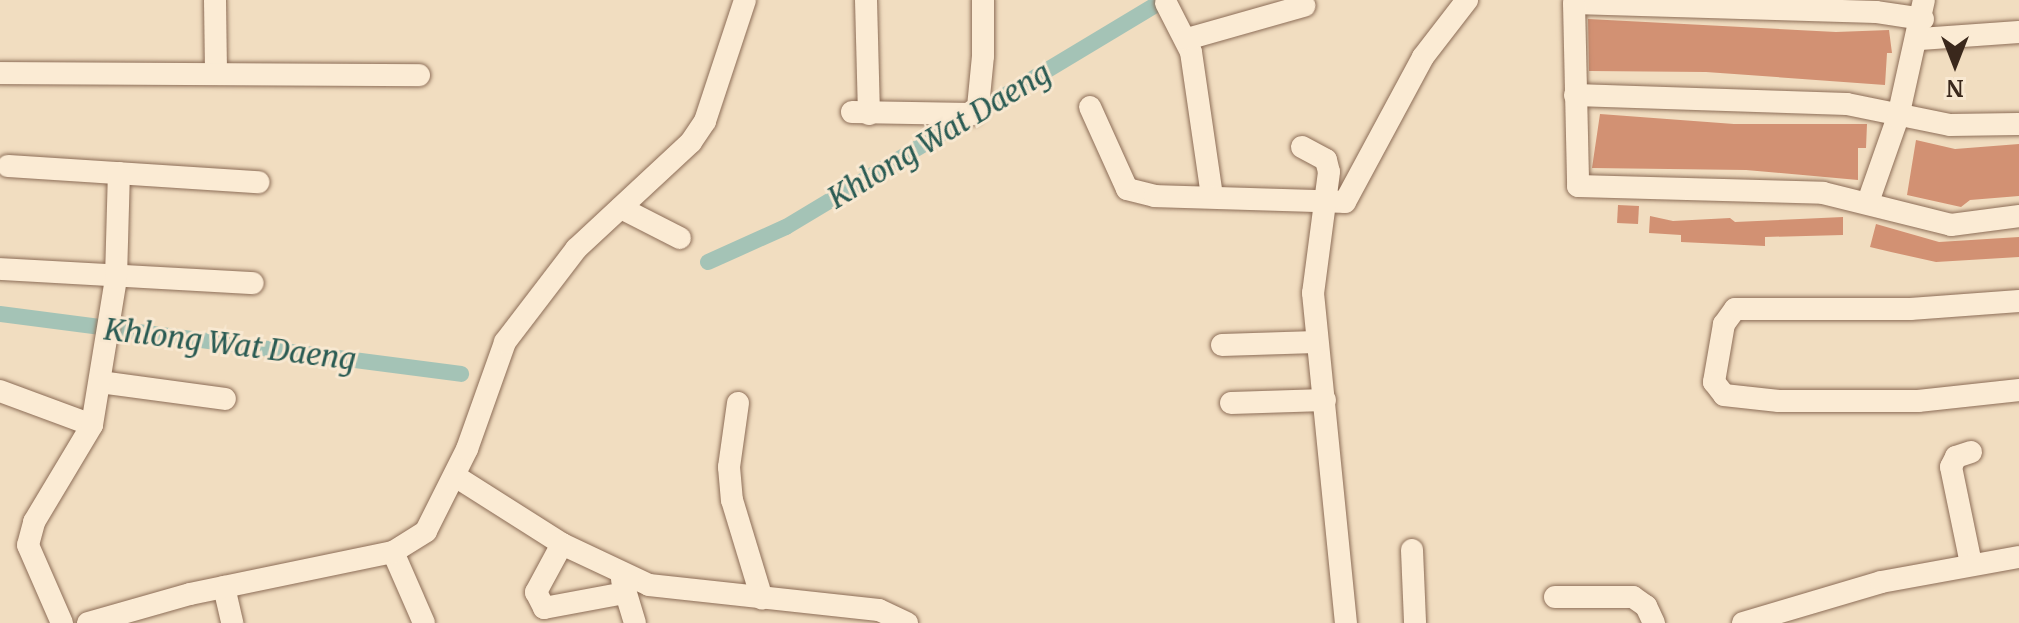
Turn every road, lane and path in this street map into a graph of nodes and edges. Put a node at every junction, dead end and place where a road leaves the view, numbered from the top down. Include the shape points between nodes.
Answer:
1 (215, 0) edge
2 (745, 0) edge
3 (866, 0) edge
4 (983, 0) edge
5 (1467, 0) edge
6 (1166, 3) dead end
7 (1304, 6) dead end
8 (1922, 19) edge
9 (2019, 32) edge
10 (1187, 39) junction
11 (216, 71) junction
12 (0, 73) edge
13 (419, 75) dead end
14 (1575, 95) junction
15 (1090, 107) dead end
16 (1898, 117) junction
17 (2019, 124) edge
18 (1302, 147) dead end
19 (8, 166) dead end
20 (119, 173) junction
21 (258, 182) dead end
22 (1212, 196) junction
23 (1327, 201) junction
24 (1868, 202) junction
25 (621, 208) junction
26 (2019, 216) edge
27 (680, 238) dead end
28 (0, 269) edge
29 (116, 278) junction
30 (253, 283) dead end
31 (2019, 301) edge
32 (1316, 342) junction
33 (1222, 345) dead end
34 (100, 382) junction
35 (2019, 390) edge
36 (0, 391) edge
37 (225, 399) dead end
38 (1325, 400) junction
39 (738, 403) dead end
40 (1231, 403) dead end
41 (92, 425) junction
42 (1971, 452) dead end
43 (455, 476) junction
44 (562, 544) junction
45 (1412, 550) dead end
46 (393, 552) junction
47 (2019, 557) edge
48 (1971, 564) junction
49 (623, 584) junction
50 (224, 587) junction
51 (1555, 597) dead end
52 (762, 599) junction
53 (879, 617) edge
54 (62, 623) edge
55 (88, 623) edge
56 (232, 623) edge
57 (424, 623) edge
58 (635, 623) edge
59 (907, 623) edge
60 (1346, 623) edge
61 (1415, 623) edge
62 (1654, 623) edge
63 (1743, 623) edge

1 - 11 street
2 - 25 street via 705,121
3 - 4 street via 860,113 972,114 978,107 983,56
5 - 23 street via 1423,57 1349,200
6 - 10 street
7 - 10 street
8 - 9 street
8 - 14 street via 1876,12 1580,1 1570,9
8 - 16 street
10 - 22 street
11 - 12 street
11 - 13 street
14 - 16 street via 1847,104
14 - 24 street via 1578,186 1823,193
15 - 22 street via 1127,189 1155,196
16 - 17 street via 1950,125
16 - 24 street
18 - 23 street via 1328,163
19 - 20 street
20 - 21 street
20 - 29 street
22 - 23 street
23 - 32 street via 1314,258
24 - 26 street via 1951,225
25 - 27 street
25 - 43 street via 576,249 505,342
28 - 29 street
29 - 30 street
29 - 34 street
31 - 35 street via 1910,309 1735,309 1724,324 1714,382 1724,395 1779,401 1918,401
32 - 33 street
32 - 38 street
34 - 37 street
34 - 41 street
36 - 41 street
38 - 40 street
38 - 60 street
39 - 52 street via 729,467 732,500
41 - 54 street via 34,522 28,545
42 - 48 street via 1956,457 1951,467
43 - 44 street
43 - 46 street via 426,531
44 - 49 street
44 - 49 street via 536,592 544,608
45 - 61 street
46 - 50 street
46 - 57 street
47 - 48 street
48 - 63 street via 1794,604
49 - 52 street
49 - 58 street
50 - 55 street
50 - 56 street
51 - 62 street via 1633,597 1646,606
52 - 53 street
53 - 59 street

